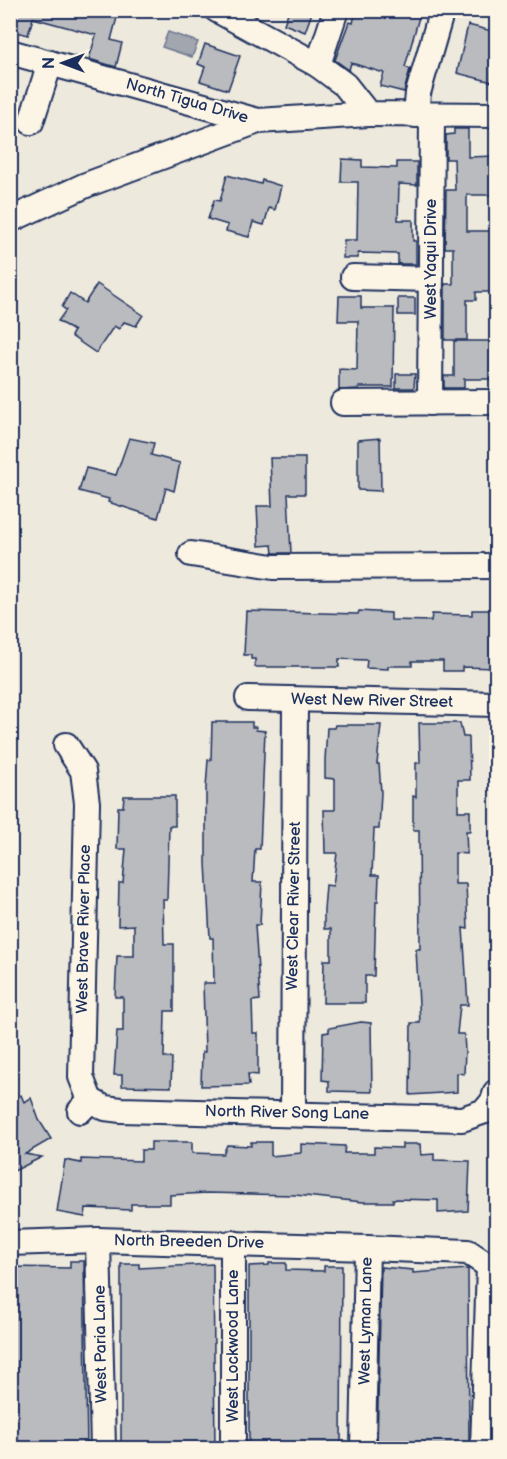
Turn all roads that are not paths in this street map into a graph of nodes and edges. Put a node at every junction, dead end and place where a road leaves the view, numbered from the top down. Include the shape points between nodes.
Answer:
1 (218, 10) edge
2 (336, 10) edge
3 (442, 10) edge
4 (10, 52) edge
5 (50, 63) junction
6 (318, 65) junction
7 (368, 114) junction
8 (424, 115) junction
9 (496, 115) edge
10 (258, 121) junction
11 (31, 123) dead end
12 (10, 220) edge
13 (353, 277) dead end
14 (431, 279) junction
15 (496, 402) edge
16 (343, 403) dead end
17 (430, 403) junction
18 (191, 554) dead end
19 (496, 566) edge
20 (248, 698) dead end
21 (295, 700) junction
22 (496, 704) edge
23 (66, 745) dead end
24 (85, 1106) joint
25 (493, 1108) edge
26 (293, 1112) junction
27 (98, 1240) junction
28 (10, 1243) edge
29 (233, 1243) junction
30 (367, 1248) junction
31 (492, 1310) edge
32 (491, 1368) edge
33 (488, 1436) edge
34 (103, 1449) edge
35 (233, 1449) edge
36 (363, 1449) edge

1 - 6 street
2 - 6 street
3 - 8 street, West Yaqui Drive via 418,93
4 - 5 street, North Tigua Drive
5 - 10 street, North Tigua Drive
5 - 11 street
6 - 7 street via 345,85
7 - 8 street, North Tigua Drive
7 - 10 street, North Tigua Drive
8 - 9 street, North Tigua Drive
8 - 14 street, West Yaqui Drive
10 - 12 street via 86,186
13 - 14 street
14 - 17 street, West Yaqui Drive
15 - 17 street
16 - 17 street
18 - 19 street via 273,567
20 - 21 street, West New River Street
21 - 22 street, West New River Street
21 - 26 street, West Clear River Street
23 - 24 street, West Brave River Place via 83,771 87,803 81,1077
24 - 26 street, North River Song Lane
25 - 26 street, North River Song Lane via 462,1119
27 - 28 street, North Breeden Drive
27 - 29 street, North Breeden Drive
27 - 34 street, West Paria Lane
29 - 30 street, North Breeden Drive
29 - 35 street, West Lockwood Lane
30 - 31 street, West Lyman Lane via 468,1252 489,1266
30 - 36 street, West Lyman Lane
31 - 32 street
32 - 33 street

